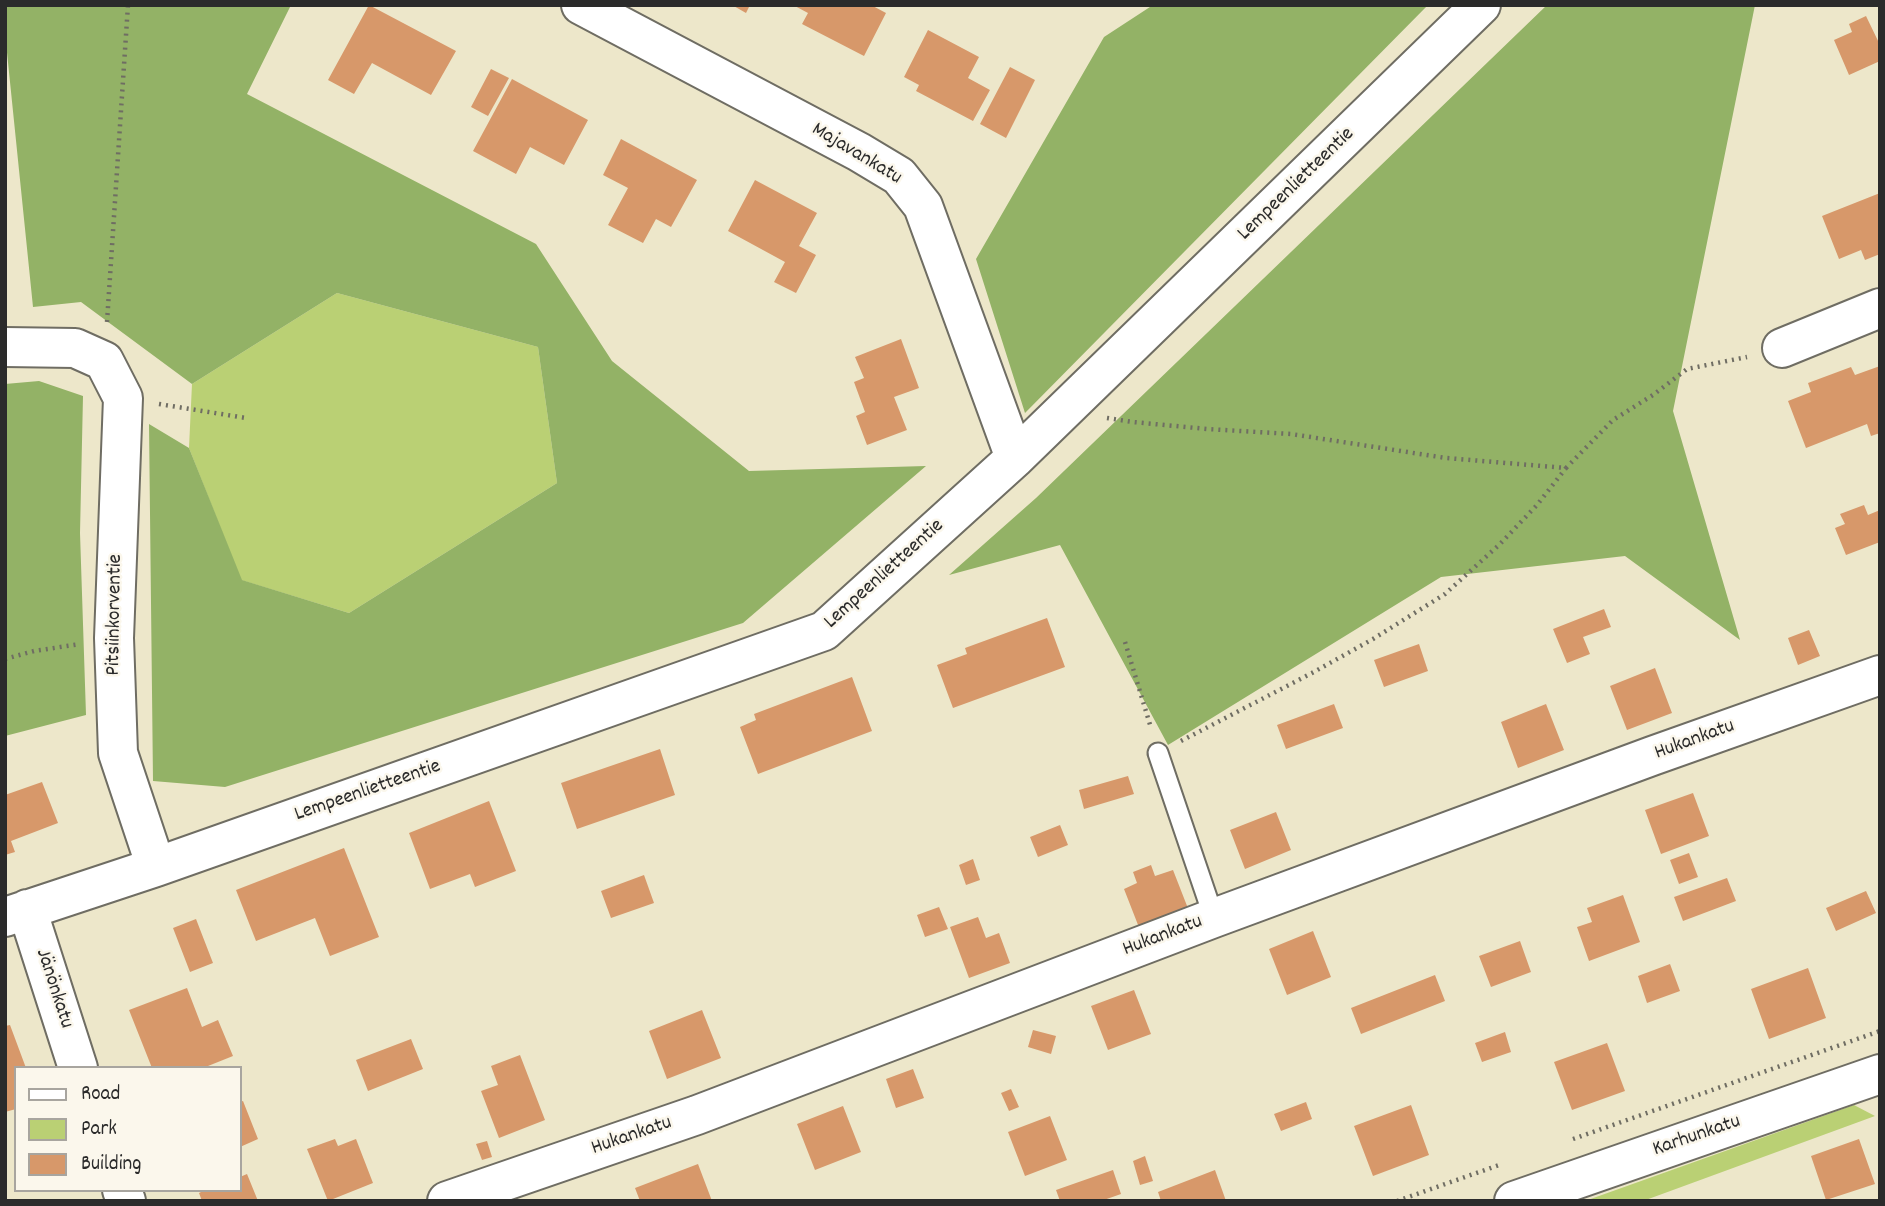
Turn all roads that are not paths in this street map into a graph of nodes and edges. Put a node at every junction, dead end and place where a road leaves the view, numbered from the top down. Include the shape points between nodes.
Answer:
1 (581, 5) edge
2 (1481, 5) edge
3 (1880, 308) edge
4 (5, 347) edge
5 (1782, 348) road end
6 (1015, 458) junction
7 (1880, 675) edge
8 (1158, 752) road end
9 (156, 867) junction
10 (16, 913) edge
11 (1214, 918) junction
12 (77, 1066) edge
13 (1880, 1074) edge
14 (447, 1201) edge
15 (1514, 1201) edge

1 - 6 street, Majavankatu via 899,176 923,206
2 - 6 street, Lempeenlietteentie
3 - 5 street
4 - 9 street, Pitsiinkorventie via 75,348 104,362 123,398 114,638 118,753
6 - 9 street, Lempeenlietteentie via 824,631
7 - 11 street, Hukankatu
8 - 11 lane
9 - 10 street, Lempeenlietteentie
10 - 12 street, Jänönkatu
11 - 14 street, Hukankatu via 697,1115
13 - 15 street, Karhunkatu

